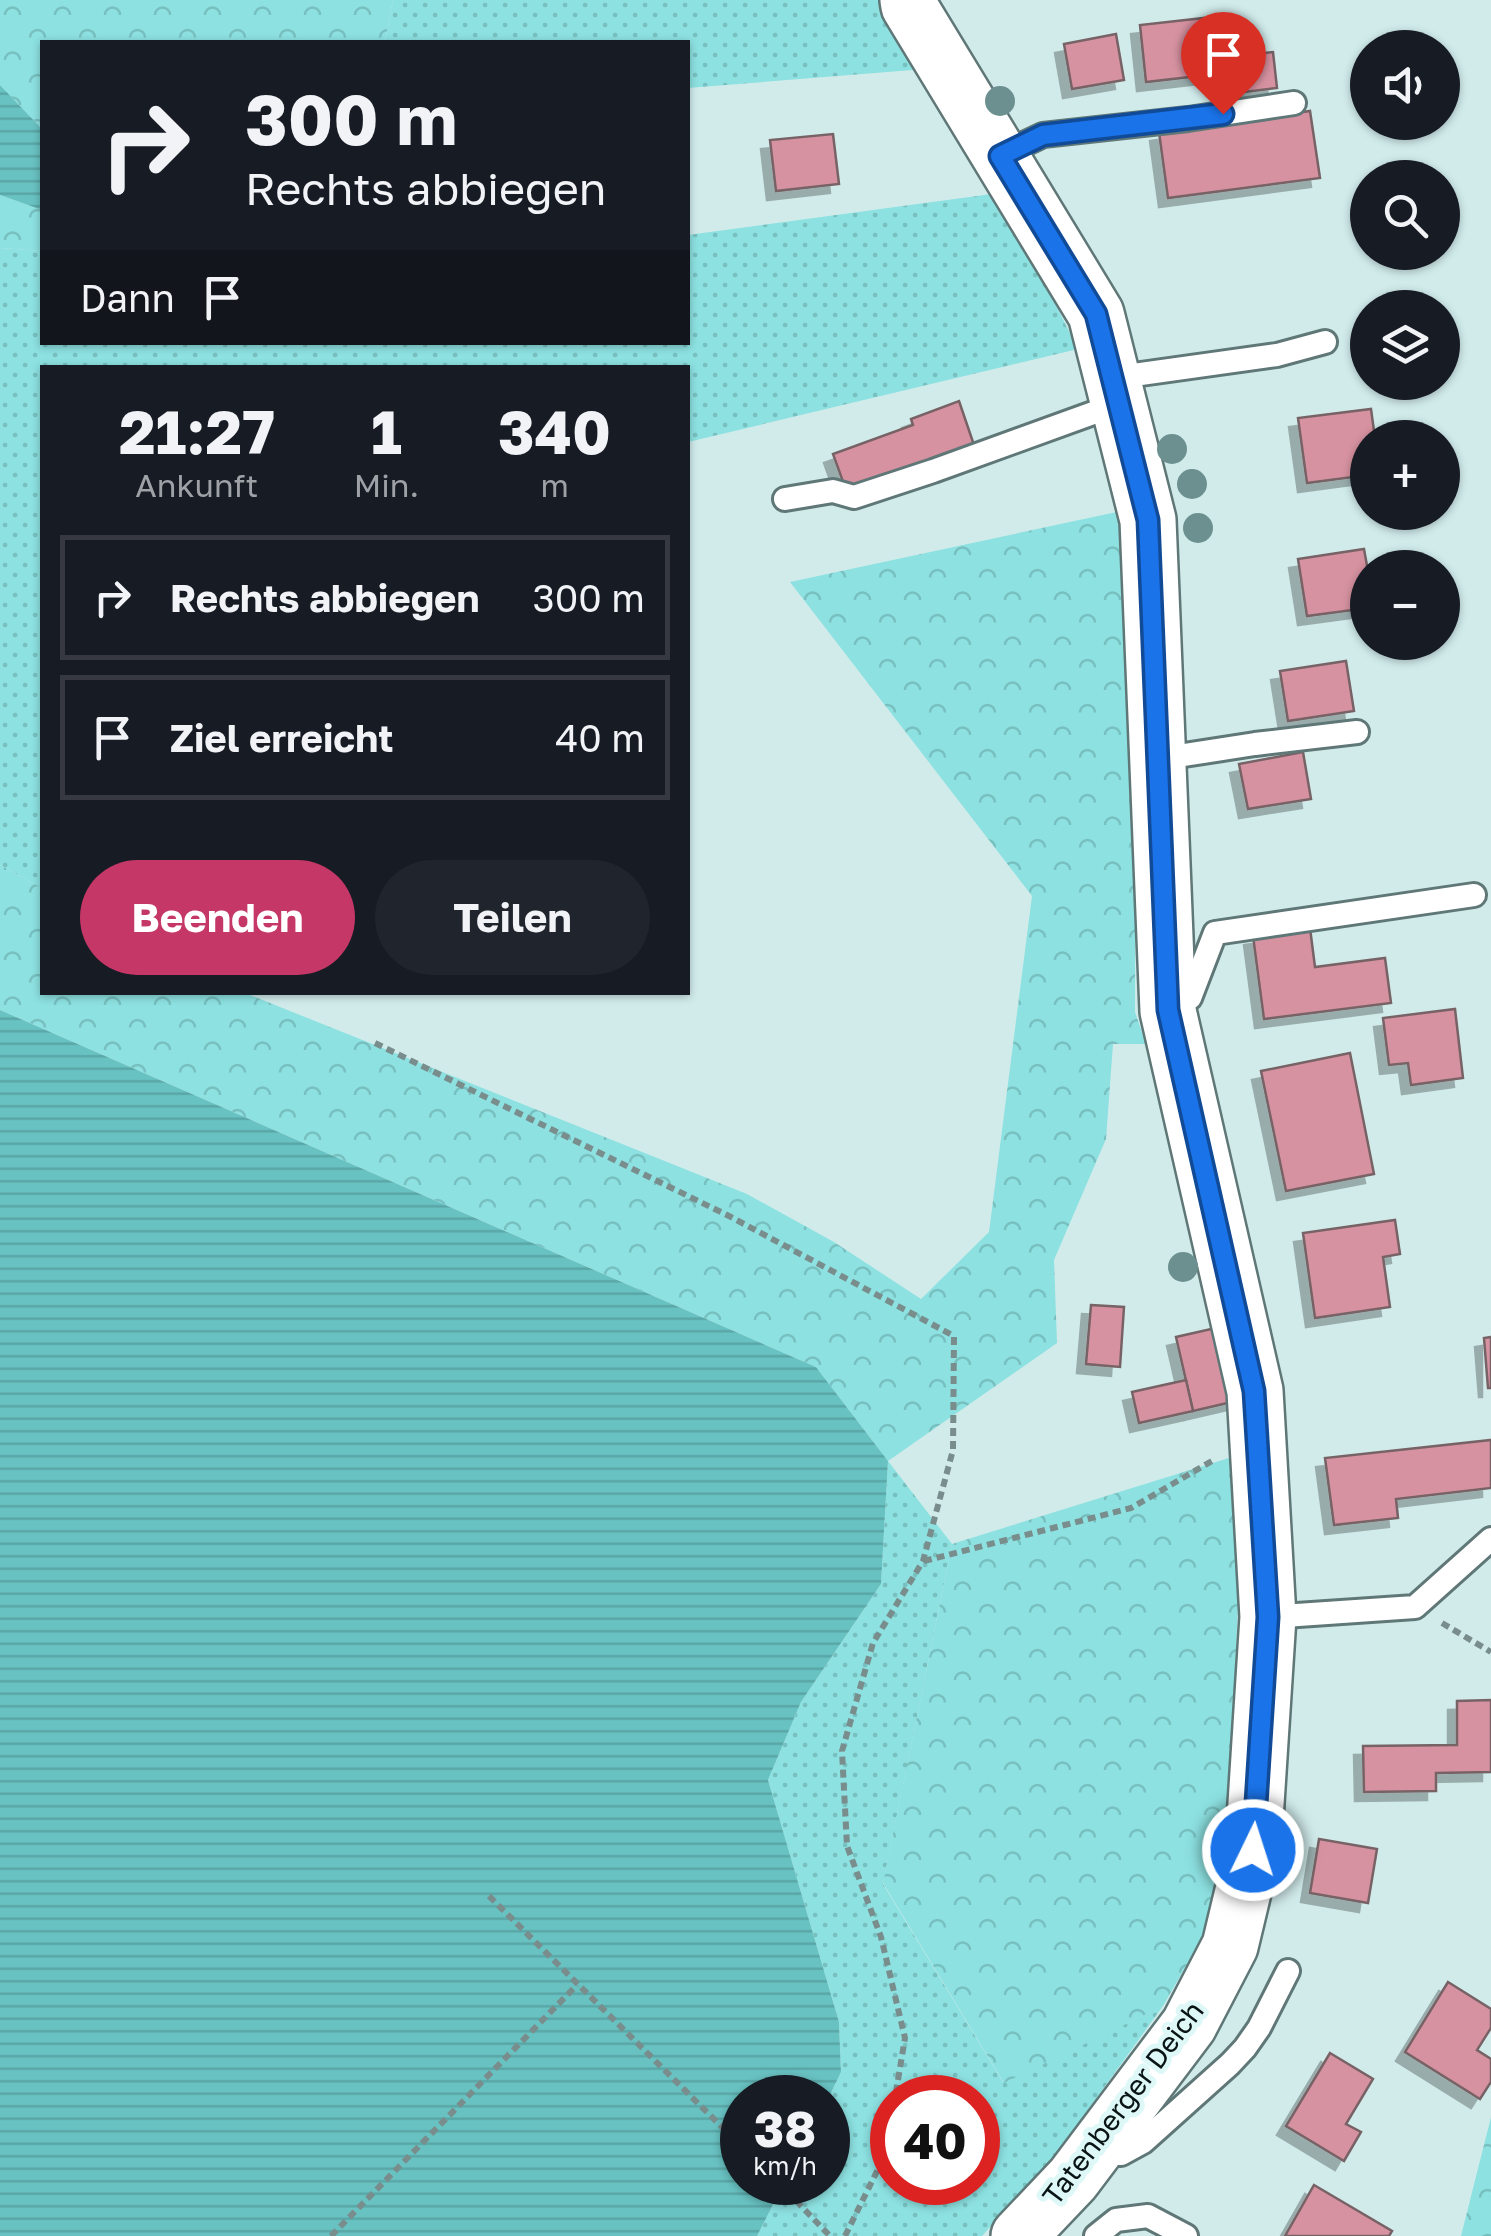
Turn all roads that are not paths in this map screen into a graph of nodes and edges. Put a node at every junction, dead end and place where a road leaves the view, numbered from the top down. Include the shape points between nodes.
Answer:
1 (908, 0) edge
2 (1294, 102) dead end
3 (1000, 156) junction
4 (1324, 342) dead end
5 (1115, 391) junction
6 (785, 500) dead end
7 (1357, 732) dead end
8 (1158, 759) junction
9 (1474, 895) dead end
10 (1168, 1010) junction
11 (1491, 1539) edge
12 (1268, 1617) junction
13 (1288, 1971) dead end
14 (1094, 2152) junction
15 (1018, 2236) edge
16 (1096, 2236) edge
17 (1186, 2236) edge

1 - 3 street, Tatenberger Deich
2 - 3 lane via 1043,135
3 - 5 street, Tatenberger Deich via 1096,314
4 - 5 lane
5 - 6 lane via 933,472 854,497 833,492
5 - 8 street, Tatenberger Deich via 1148,520
7 - 8 lane
8 - 10 street, Tatenberger Deich
9 - 10 lane via 1215,933 1190,998
10 - 12 street, Tatenberger Deich via 1254,1391
11 - 12 lane via 1415,1607
12 - 14 street, Tatenberger Deich via 1253,1850 1230,1946 1189,2024
13 - 14 lane via 1259,2028 1230,2064 1142,2142 1121,2154
14 - 15 street, Tatenberger Deich
16 - 17 lane via 1116,2220 1148,2216

